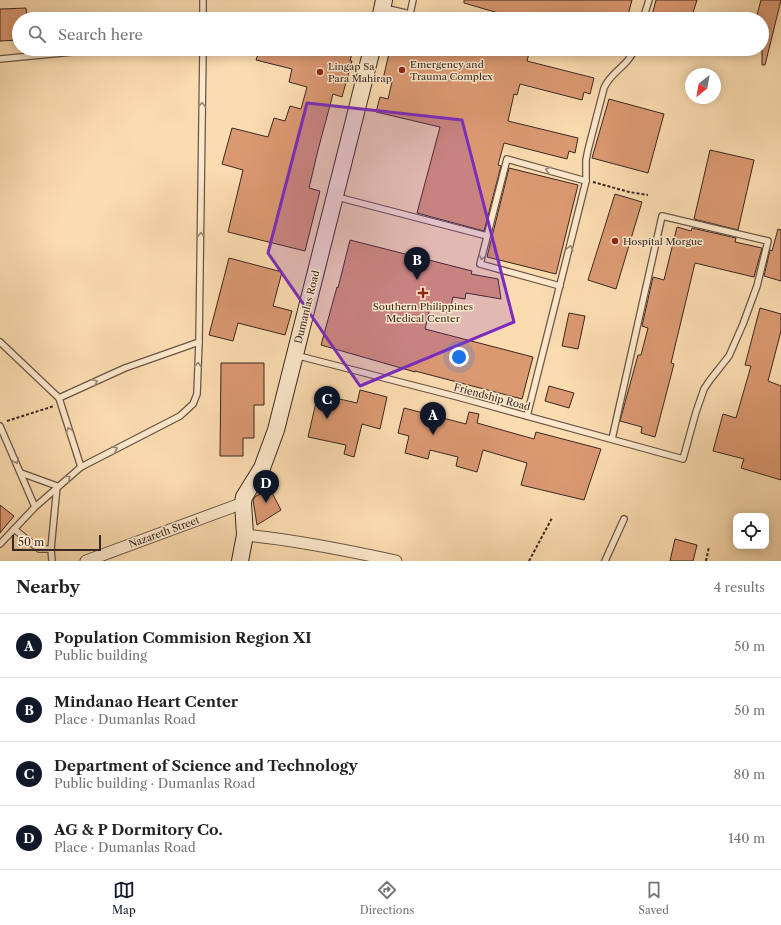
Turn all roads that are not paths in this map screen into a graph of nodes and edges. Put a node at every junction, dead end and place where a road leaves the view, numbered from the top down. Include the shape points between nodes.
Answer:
1 (204, 0) edge
2 (413, 0) edge
3 (649, 0) edge
4 (382, 9) edge
5 (203, 12) edge
6 (399, 12) edge
7 (410, 12) edge
8 (645, 12) edge
9 (31, 56) edge
10 (203, 56) edge
11 (370, 56) edge
12 (632, 56) edge
13 (0, 59) edge
14 (586, 180) junction
15 (335, 196) junction
16 (487, 236) junction
17 (560, 286) junction
18 (0, 342) edge
19 (200, 342) junction
20 (295, 355) junction
21 (59, 398) junction
22 (528, 416) junction
23 (0, 424) edge
24 (612, 440) junction
25 (81, 467) junction
26 (21, 473) junction
27 (57, 486) junction
28 (243, 503) junction
29 (35, 507) junction
30 (624, 519) dead end
31 (14, 529) junction
32 (246, 535) junction
33 (0, 544) edge
34 (52, 549) junction
35 (52, 561) edge
36 (86, 561) edge
37 (240, 561) edge
38 (396, 561) edge
39 (605, 561) edge

1 - 5 lane
2 - 7 lane
3 - 8 lane
4 - 6 lane
9 - 13 lane
19 -> 10 lane
11 - 15 main road, Dumanlas Road
12 - 14 lane via 612,74 604,88 586,160
14 -> 16 lane via 507,159
17 -> 14 lane
15 - 16 lane
15 - 20 main road, Dumanlas Road
16 -> 17 lane via 480,264
17 - 22 lane
18 - 21 lane
21 -> 19 lane via 125,368
25 -> 19 lane via 180,416 193,404 197,394
20 - 22 lane, Friendship Road
20 - 28 main road, Dumanlas Road via 270,450
25 -> 21 lane
22 - 24 lane, Friendship Road
23 -> 26 lane
24 - 24 lane, Friendship Road via 683,459 704,389 729,356 746,317 768,241 662,216
27 -> 25 lane
26 - 27 lane
26 - 29 lane
27 - 29 lane
27 - 34 lane
28 - 32 main road
28 - 36 street, Nazareth Street
29 - 31 lane
30 - 39 lane
31 - 33 lane
31 - 34 lane via 39,549
32 - 37 main road
32 - 38 street via 328,546
34 - 35 lane

